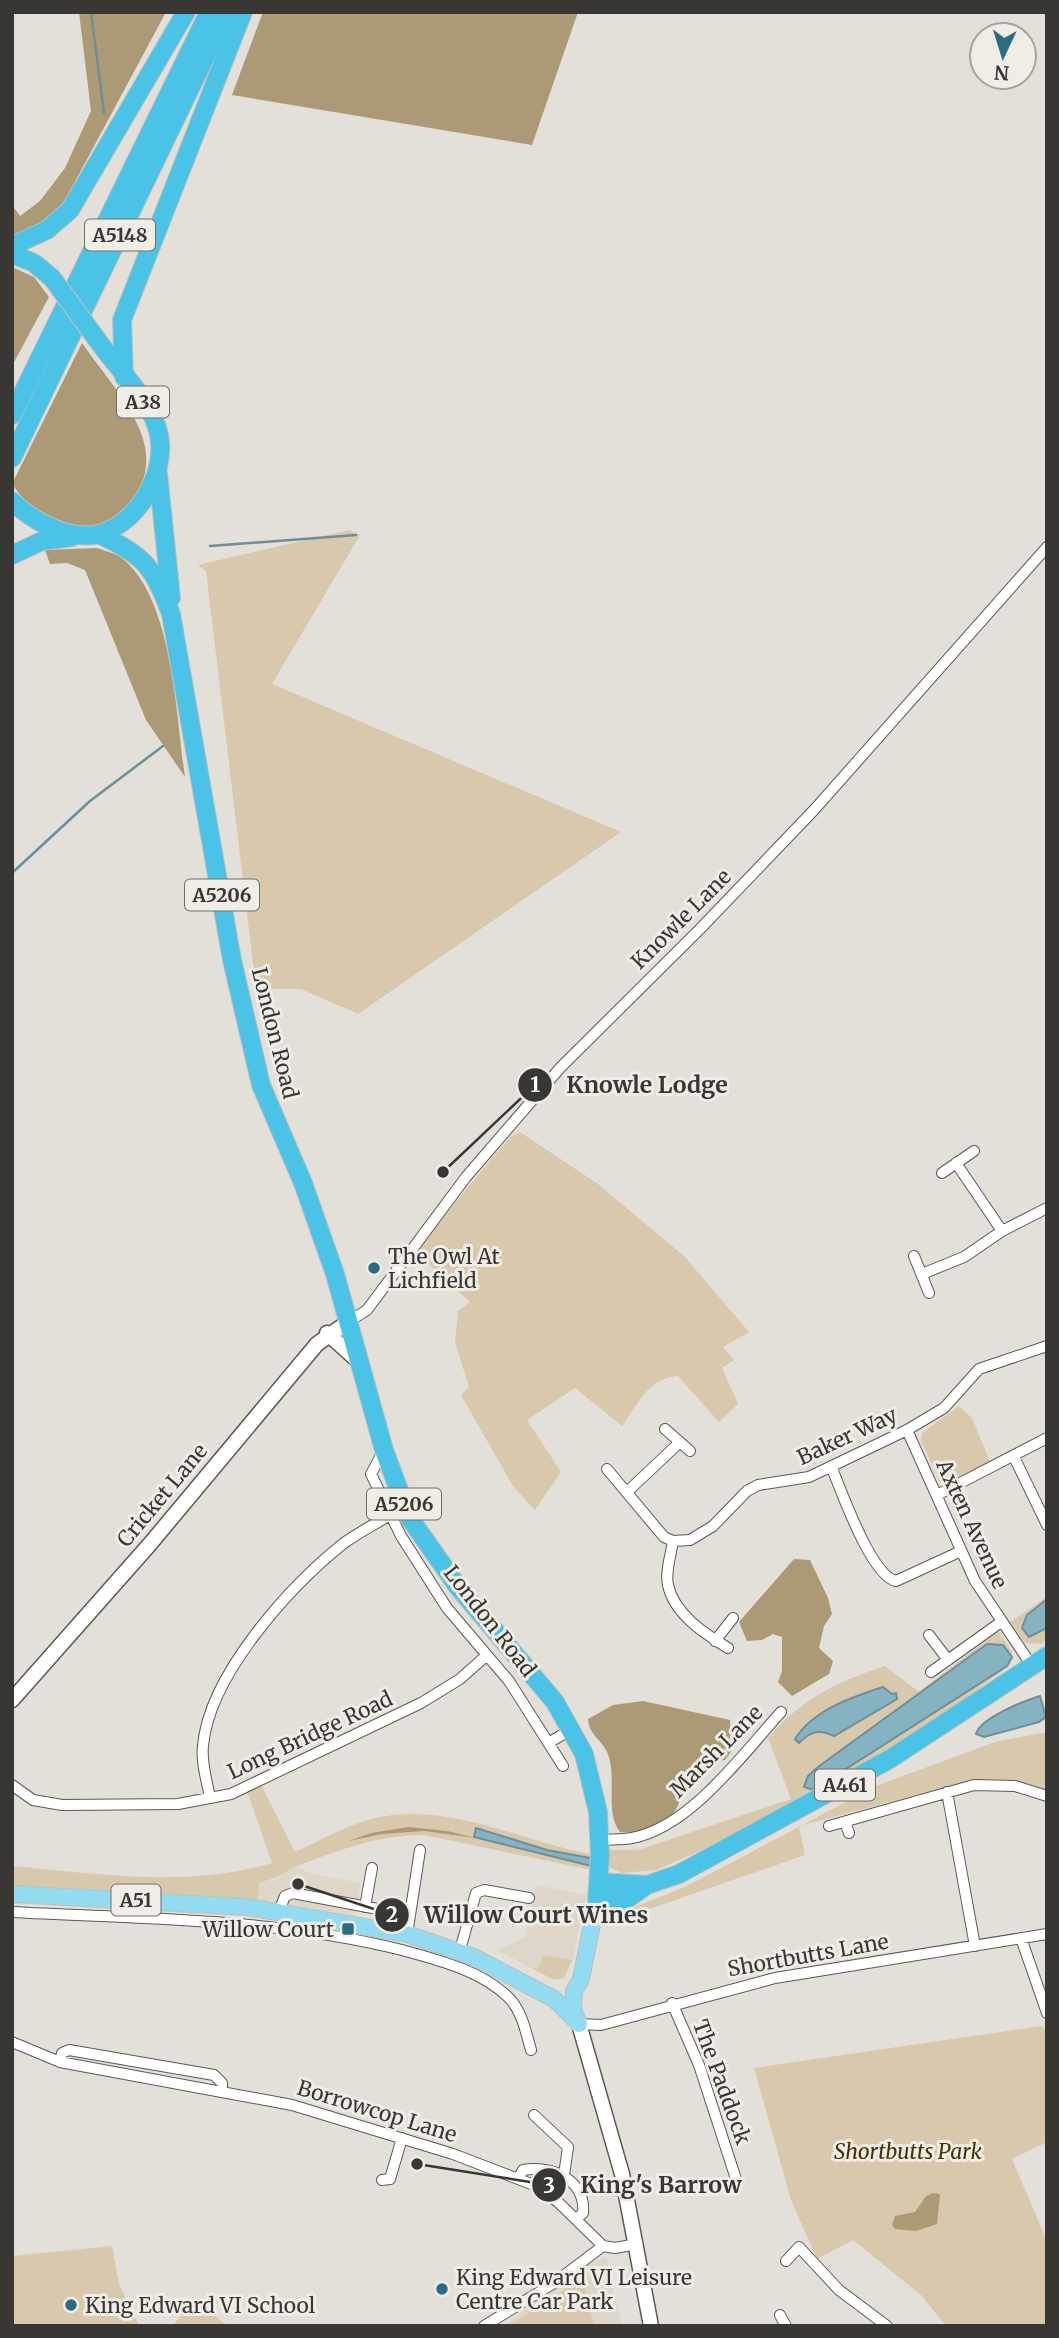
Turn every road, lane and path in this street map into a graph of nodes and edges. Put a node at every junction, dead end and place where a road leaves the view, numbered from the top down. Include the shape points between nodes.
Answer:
1 (186, 12) edge
2 (209, 12) edge
3 (227, 12) edge
4 (243, 12) edge
5 (12, 246) edge
6 (12, 254) edge
7 (124, 377) junction
8 (12, 415) edge
9 (12, 458) edge
10 (158, 469) junction
11 (13, 502) edge
12 (90, 535) junction
13 (1047, 547) edge
14 (12, 555) edge
15 (171, 614) junction
16 (974, 1151) dead end
17 (956, 1163) junction
18 (942, 1173) dead end
19 (1047, 1208) edge
20 (1002, 1231) junction
21 (914, 1256) dead end
22 (922, 1274) junction
23 (929, 1293) dead end
24 (348, 1322) junction
25 (327, 1334) junction
26 (1047, 1346) edge
27 (358, 1361) junction
28 (665, 1429) dead end
29 (907, 1430) junction
30 (1047, 1438) edge
31 (680, 1442) junction
32 (384, 1450) junction
33 (690, 1451) dead end
34 (1014, 1457) junction
35 (831, 1466) junction
36 (607, 1469) dead end
37 (627, 1492) junction
38 (937, 1495) junction
39 (390, 1515) junction
40 (1047, 1525) edge
41 (673, 1541) junction
42 (959, 1552) junction
43 (733, 1618) dead end
44 (1001, 1622) junction
45 (929, 1635) dead end
46 (715, 1640) junction
47 (728, 1648) dead end
48 (487, 1655) junction
49 (948, 1660) junction
50 (1039, 1661) edge
51 (931, 1672) dead end
52 (12, 1700) edge
53 (781, 1713) dead end
54 (572, 1729) junction
55 (550, 1742) junction
56 (563, 1766) dead end
57 (12, 1785) edge
58 (947, 1792) junction
59 (1047, 1796) edge
60 (210, 1798) junction
61 (845, 1822) junction
62 (829, 1826) dead end
63 (849, 1833) dead end
64 (420, 1850) dead end
65 (372, 1868) dead end
66 (599, 1869) junction
67 (647, 1885) junction
68 (12, 1894) edge
69 (48, 1896) junction
70 (529, 1898) dead end
71 (620, 1900) junction
72 (365, 1907) junction
73 (279, 1911) junction
74 (12, 1912) edge
75 (48, 1914) junction
76 (410, 1915) junction
77 (592, 1922) junction
78 (407, 1934) junction
79 (1047, 1934) edge
80 (1021, 1938) junction
81 (975, 1946) junction
82 (458, 1949) junction
83 (451, 1965) junction
84 (508, 1975) junction
85 (581, 1979) junction
86 (538, 1990) junction
87 (672, 2003) junction
88 (1047, 2013) edge
89 (579, 2024) junction
90 (12, 2042) edge
91 (531, 2050) dead end
92 (534, 2115) dead end
93 (402, 2138) junction
94 (564, 2175) junction
95 (519, 2177) junction
96 (733, 2178) dead end
97 (382, 2180) dead end
98 (576, 2219) junction
99 (637, 2244) junction
100 (603, 2246) junction
101 (786, 2261) dead end
102 (780, 2315) dead end
103 (484, 2326) edge
104 (651, 2326) edge
105 (786, 2326) edge
106 (887, 2326) edge

1 - 5 highway via 70,210 47,230
2 - 8 highway, A5148
3 - 9 highway, A5148
4 - 7 highway via 122,320
6 - 7 highway, A38, bridge via 34,263 52,278
7 - 10 highway, A38 via 157,426
10 - 12 highway, A38 via 141,502 127,517
10 - 15 highway, London Road / A5206
11 - 12 highway, London Road via 55,529
12 - 14 highway, A38 via 42,541
12 - 15 highway, London Road / A5206 via 128,548 149,564
13 - 24 street, Knowle Lane via 814,810 560,1068 466,1177 367,1310
15 - 24 highway, London Road / A5206 via 251,1049 268,1104 303,1183
16 - 17 street
17 - 18 street
17 - 20 street
19 - 20 street
20 - 22 street via 964,1257
21 - 22 street
22 - 23 street
24 - 25 street, Cricket Lane
24 - 27 highway, London Road / A5206
25 - 27 street
25 - 52 street, Cricket Lane
26 - 29 street, Baker Way via 979,1369 944,1408
27 - 32 highway, London Road / A5206
28 - 31 street
29 - 35 street, Baker Way
29 - 38 street, Axten Avenue
30 - 34 street
31 - 33 street
31 - 37 street
32 - 39 street, London Road via 372,1474
32 - 54 highway, London Road / A5206 via 409,1517 425,1542
34 - 38 street
34 - 40 street
35 - 41 street, Baker Way via 797,1481 758,1485 701,1534
35 - 42 street via 869,1552 887,1578 896,1581
36 - 37 street
37 - 41 street via 664,1537
38 - 42 street, Axten Avenue
39 - 48 street, London Road via 447,1608
39 - 60 street via 316,1567 231,1669 214,1703 203,1742
41 - 46 street via 667,1576 671,1595 693,1623
42 - 44 street, Axten Avenue
43 - 46 street
44 - 49 street
44 - 50 street, Axten Avenue via 1021,1650
45 - 49 street
46 - 47 street
48 - 55 street, London Road
48 - 60 street, Long Bridge Road via 460,1678 397,1715 253,1785
49 - 51 street
50 - 67 highway, A461 via 890,1759 800,1811 679,1874
53 - 66 street, Marsh Lane via 681,1814 633,1838
54 - 55 street
54 - 66 highway, London Road / A5206 via 589,1770
55 - 56 street, London Road
57 - 60 street, Long Bridge Road via 33,1800 50,1804 178,1804
58 - 59 street via 995,1784
58 - 61 street
58 - 81 street
61 - 62 street
61 - 63 street
64 - 76 street
65 - 72 street
66 - 67 highway, A461
66 - 71 highway, A461
66 - 77 main road, London Road / A5206
67 - 71 highway, A461
68 - 69 main road, A51
69 - 73 main road, A51
69 - 75 street
70 - 82 street via 484,1890 476,1893
71 - 77 main road
72 - 73 street via 293,1893 285,1896
72 - 76 street
73 - 78 main road, A51
74 - 75 street
75 - 83 street via 297,1928
76 - 78 street
77 - 85 main road, London Road / A5206
78 - 82 main road, A51
79 - 80 street, Shortbutts Lane
80 - 81 street, Shortbutts Lane
80 - 88 street
81 - 87 street, Shortbutts Lane via 775,1978
82 - 83 street
82 - 84 main road, A51
83 - 91 street via 510,1998
84 - 86 main road, A51
84 - 89 main road, A51
85 - 86 main road via 563,1990
85 - 89 main road, London Road / A5206 via 584,2008
86 - 89 main road, A51
87 - 89 street, Shortbutts Lane via 601,2025
87 - 96 street, The Paddock via 699,2065
89 - 99 street
90 - 93 street, Borrowcop Lane via 60,2062 292,2105
92 - 94 street via 568,2147
93 - 95 street, Borrowcop Lane
93 - 97 street via 390,2179
94 - 95 street, Borrowcop Lane via 533,2168 523,2170
94 - 98 street via 584,2202 583,2213
95 - 98 street, Borrowcop Lane
98 - 100 street, Borrowcop Lane
99 - 100 street
99 - 104 street
100 - 103 street
101 - 106 street via 803,2245 839,2290
102 - 105 street

